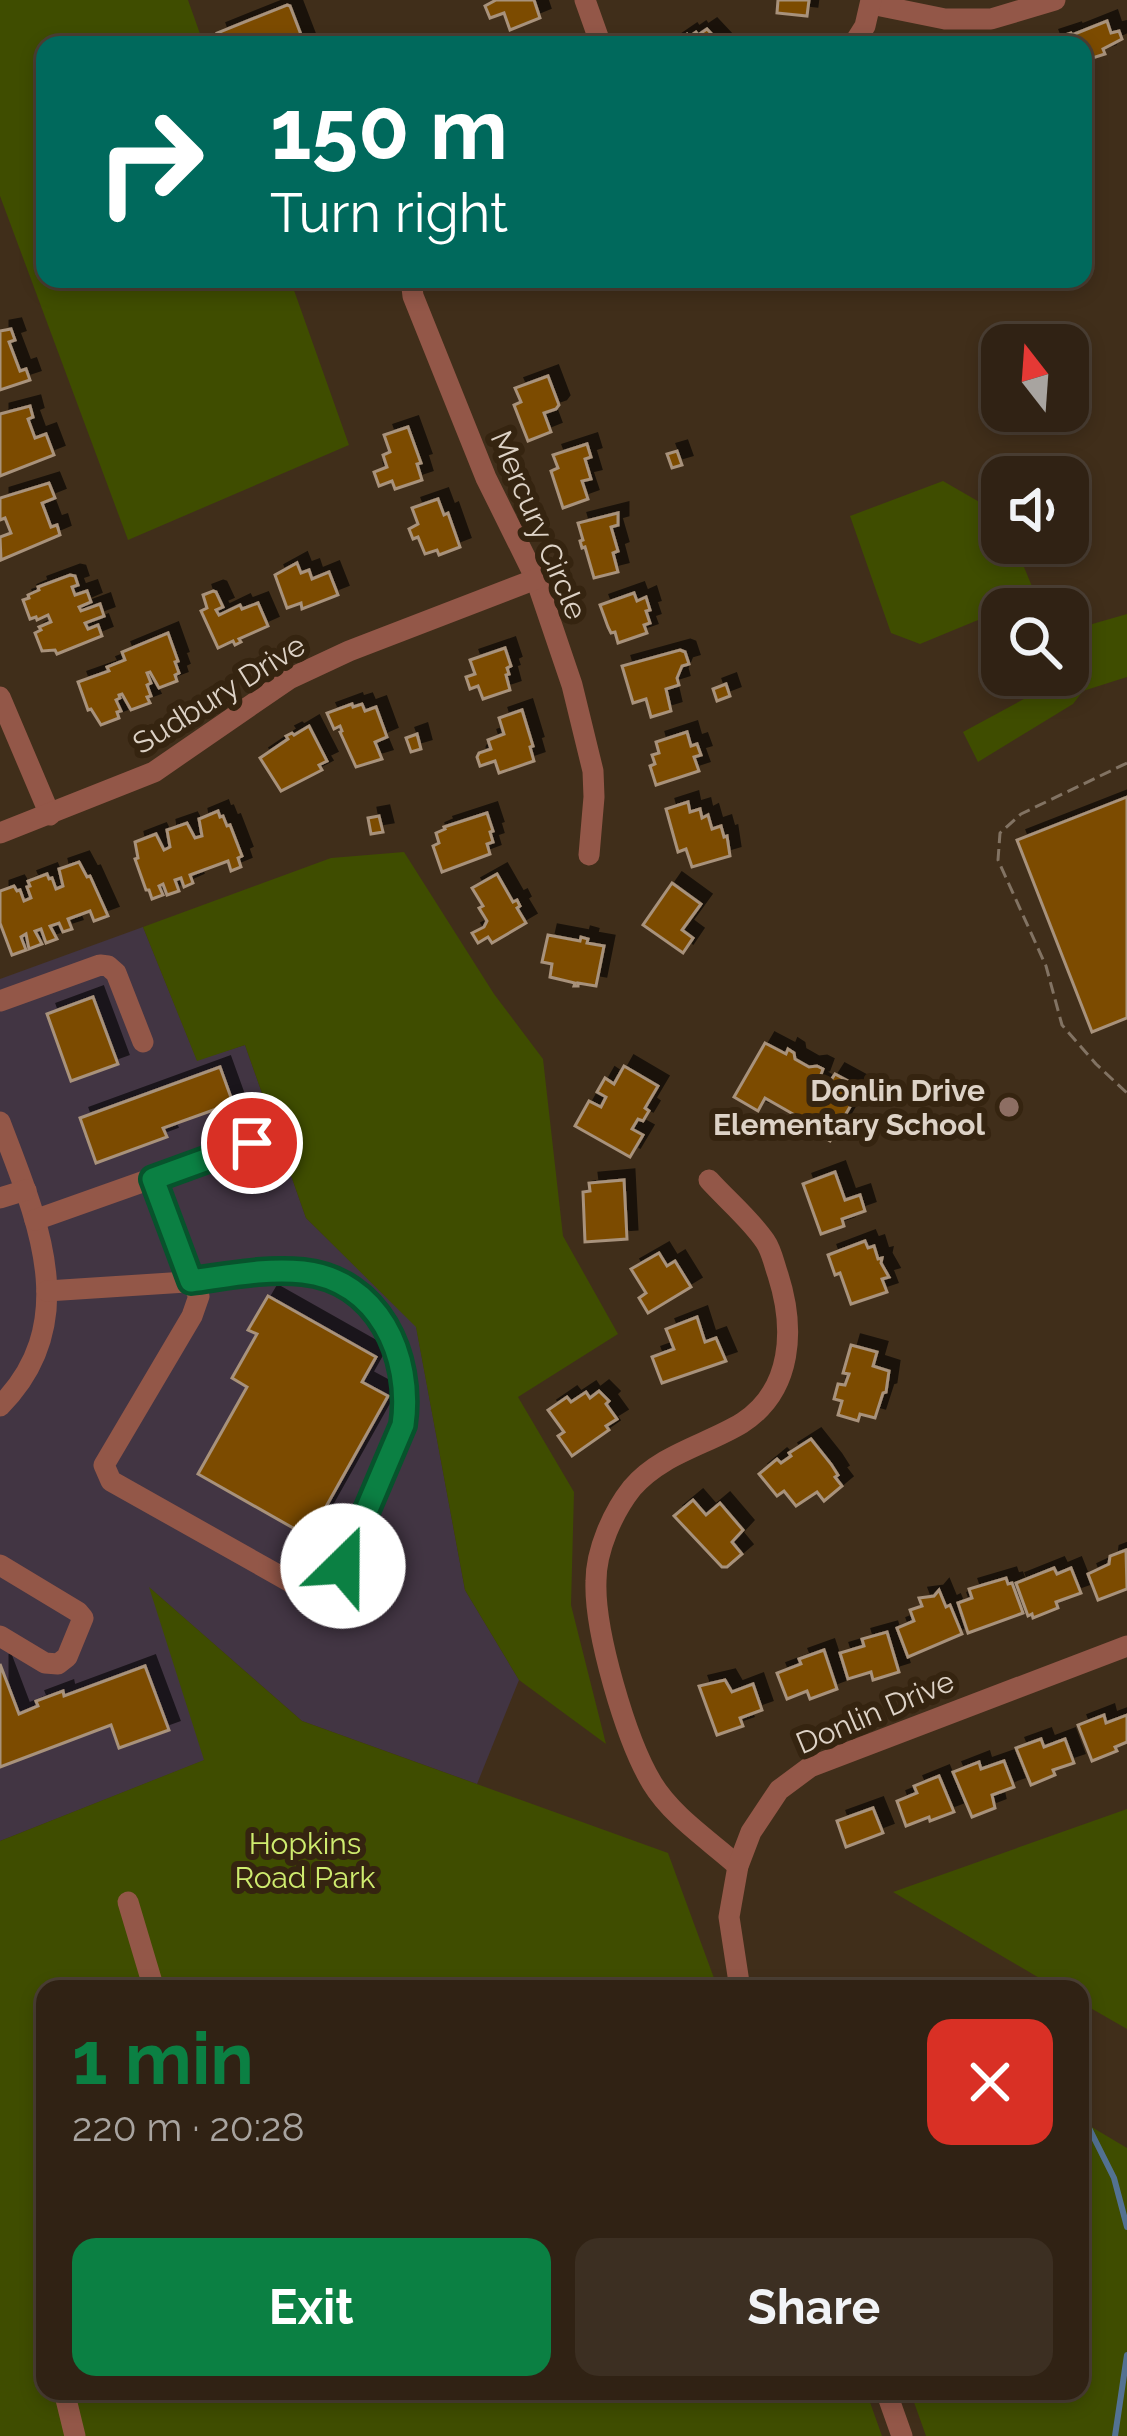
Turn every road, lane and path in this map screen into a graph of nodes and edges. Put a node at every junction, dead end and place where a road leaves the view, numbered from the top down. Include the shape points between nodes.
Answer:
1 (584, 0) edge
2 (1054, 0) edge
3 (871, 2) edge
4 (598, 36) edge
5 (859, 36) edge
6 (412, 288) edge
7 (536, 579) junction
8 (0, 697) edge
9 (1127, 763) edge
10 (50, 815) junction
11 (0, 833) edge
12 (589, 855) dead end
13 (0, 1000) edge
14 (142, 1042) dead end
15 (1127, 1094) edge
16 (0, 1122) edge
17 (252, 1143) dead end
18 (153, 1179) junction
19 (710, 1180) dead end
20 (26, 1190) junction
21 (0, 1198) edge
22 (35, 1220) junction
23 (191, 1281) junction
24 (47, 1291) junction
25 (0, 1406) edge
26 (0, 1565) edge
27 (0, 1636) edge
28 (1127, 1646) edge
29 (738, 1866) junction
30 (128, 1902) dead end
31 (151, 1980) edge
32 (739, 1980) edge
33 (66, 2400) edge
34 (889, 2400) edge
35 (74, 2436) edge
36 (902, 2436) edge

1 - 4 street
2 - 3 street via 991,19 945,19
3 - 5 street
6 - 7 street, Mercury Circle via 486,478
7 - 10 street, Sudbury Drive via 289,679 154,772
7 - 12 street, Mercury Circle via 588,741
8 - 10 street
9 - 15 path via 1021,814 1000,833 998,860 1046,966 1062,1025
10 - 11 street, Sudbury Drive
13 - 14 street via 108,966
16 - 20 street
17 - 18 street
18 - 22 street
18 - 23 street
19 - 29 street via 767,1244 786,1300 781,1377 754,1415 678,1453 630,1491 606,1532 595,1578 599,1626 631,1740 653,1785
20 - 21 street
20 - 22 street
22 - 24 street
23 - 23 street via 264,1272 328,1277 354,1289 388,1326 403,1425 343,1566 323,1586 303,1589 111,1481 104,1465 192,1316 199,1296
23 - 24 street
24 - 25 street via 34,1356
26 - 27 street via 83,1618 58,1664
28 - 29 street, Donlin Drive via 810,1767 779,1790
29 - 32 street, Donlin Drive via 729,1917
30 - 31 street
33 - 35 street
34 - 36 street

